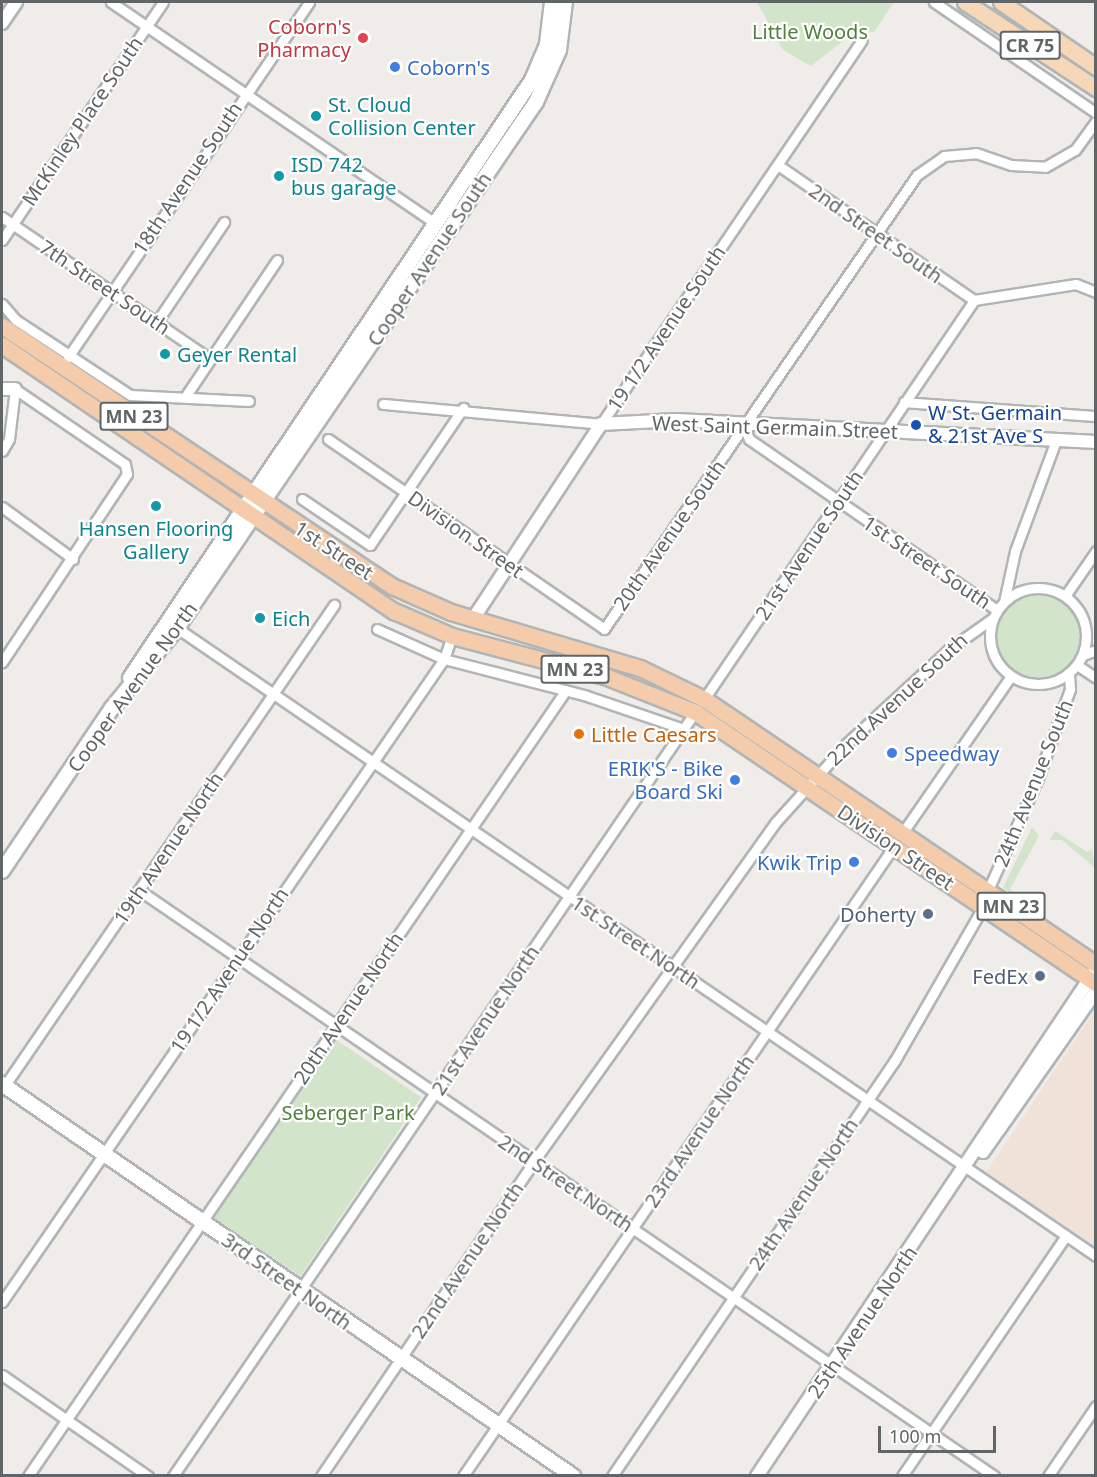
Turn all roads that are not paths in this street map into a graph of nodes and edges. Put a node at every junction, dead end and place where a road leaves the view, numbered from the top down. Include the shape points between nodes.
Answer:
1 (16, 2) edge
2 (111, 2) edge
3 (163, 2) edge
4 (309, 2) edge
5 (542, 2) edge
6 (552, 2) edge
7 (566, 2) edge
8 (934, 2) edge
9 (964, 2) edge
10 (1001, 2) edge
11 (551, 18) junction
12 (2, 23) edge
13 (147, 26) junction
14 (862, 40) dead end
15 (1095, 66) edge
16 (1095, 88) edge
17 (244, 94) junction
18 (1095, 112) edge
19 (1095, 121) edge
20 (777, 165) junction
21 (2, 217) edge
22 (224, 222) dead end
23 (435, 223) junction
24 (12, 224) junction
25 (875, 232) junction
26 (2, 240) edge
27 (277, 260) dead end
28 (110, 291) junction
29 (1095, 292) edge
30 (974, 300) junction
31 (2, 304) edge
32 (157, 323) junction
33 (2, 326) edge
34 (2, 345) edge
35 (68, 357) junction
36 (209, 358) junction
37 (2, 388) edge
38 (15, 389) junction
39 (185, 397) junction
40 (249, 401) dead end
41 (904, 402) junction
42 (383, 404) dead end
43 (463, 408) junction
44 (1095, 416) edge
45 (601, 424) junction
46 (744, 427) junction
47 (886, 431) junction
48 (328, 439) dead end
49 (1056, 440) junction
50 (1095, 442) edge
51 (2, 451) edge
52 (406, 493) junction
53 (256, 499) junction
54 (302, 499) dead end
55 (839, 502) junction
56 (2, 507) edge
57 (246, 513) junction
58 (1095, 551) edge
59 (73, 559) junction
60 (506, 562) junction
61 (1065, 596) junction
62 (1004, 602) junction
63 (334, 605) dead end
64 (995, 614) junction
65 (473, 619) junction
66 (177, 628) junction
67 (377, 629) dead end
68 (604, 629) joint
69 (452, 636) junction
70 (1095, 650) edge
71 (1083, 655) junction
72 (444, 659) junction
73 (2, 662) edge
74 (1077, 665) junction
75 (1069, 674) junction
76 (1011, 676) junction
77 (1095, 678) edge
78 (566, 690) junction
79 (273, 693) junction
80 (704, 699) junction
81 (112, 708) junction
82 (695, 712) junction
83 (684, 729) junction
84 (372, 761) junction
85 (818, 773) junction
86 (806, 786) junction
87 (471, 828) junction
88 (903, 832) junction
89 (894, 846) junction
90 (2, 871) edge
91 (139, 890) junction
92 (988, 890) junction
93 (570, 896) junction
94 (983, 907) junction
95 (237, 958) junction
96 (1095, 964) edge
97 (672, 966) junction
98 (1094, 980) edge
99 (336, 1025) junction
100 (767, 1031) junction
101 (2, 1087) edge
102 (435, 1093) junction
103 (867, 1100) junction
104 (103, 1154) junction
105 (534, 1161) junction
106 (968, 1168) junction
107 (202, 1221) junction
108 (633, 1228) junction
109 (1066, 1236) junction
110 (1095, 1256) edge
111 (301, 1289) junction
112 (733, 1296) junction
113 (2, 1302) edge
114 (400, 1359) junction
115 (833, 1365) junction
116 (2, 1376) edge
117 (1095, 1406) edge
118 (66, 1420) junction
119 (498, 1424) junction
120 (932, 1433) junction
121 (28, 1476) edge
122 (148, 1476) edge
123 (173, 1476) edge
124 (321, 1476) edge
125 (464, 1476) edge
126 (573, 1476) edge
127 (612, 1476) edge
128 (757, 1476) edge
129 (902, 1476) edge
130 (994, 1476) edge
131 (1048, 1476) edge

1 - 12 street
2 - 13 street
3 - 13 street, McKinley Place South
4 - 17 street, 18th Avenue South
5 - 11 main road
6 - 11 main road
7 - 53 main road, Cooper Avenue South via 559,50 536,102
8 - 18 street
9 - 16 main road, CR 75
10 - 15 main road, CR 75
11 - 23 main road via 532,80
13 - 17 street
13 - 24 street, McKinley Place South
14 - 20 street, 19 1/2 Avenue South
17 - 23 street via 370,173
17 - 28 street, 18th Avenue South
19 - 25 street, 20th Avenue South via 1075,150 1045,166 1011,165 976,153 944,156 917,175
20 - 25 street, 2nd Street South
20 - 45 street, 19 1/2 Avenue South
21 - 24 street, 7th Street South
22 - 32 street
23 - 53 main road
24 - 26 street, McKinley Place South
24 - 28 street, 7th Street South
25 - 30 street, 2nd Street South
25 - 46 street, 20th Avenue South
27 - 36 street
28 - 32 street, 7th Street South
28 - 35 street, 18th Avenue South
29 - 30 street via 1076,284
30 - 41 street, 21st Avenue South
31 - 35 street
32 - 36 street, 7th Street South
33 - 53 highway, 1st Street / MN 23
34 - 57 highway, 1st Street / MN 23
35 - 39 street via 130,395
36 - 39 street
37 - 38 street
38 - 51 street via 9,439
38 - 59 street via 124,464 124,484
39 - 40 street
41 - 44 street, West Saint Germain Street
41 - 47 street, 21st Avenue South
42 - 43 street, West Saint Germain Street
43 - 45 street, West Saint Germain Street
43 - 52 street
45 - 46 street, West Saint Germain Street via 677,420
45 - 60 street, 19 1/2 Avenue South
46 - 47 street, West Saint Germain Street
46 - 55 street, 1st Street South via 749,440
46 - 68 street, 20th Avenue South
47 - 49 street, West Saint Germain Street
47 - 55 street, 21st Avenue South
48 - 52 street, Division Street
49 - 50 street, West Saint Germain Street
49 - 62 street via 1015,551
52 - 54 street via 370,545
52 - 60 street, Division Street
53 - 57 main road, Cooper Avenue North
53 - 65 highway, 1st Street / MN 23 via 372,576
55 - 64 street, 1st Street South
55 - 80 street, 21st Avenue South
56 - 59 street
57 - 66 main road, Cooper Avenue North
57 - 69 highway, 1st Street / MN 23 via 374,599
57 - 81 main road
58 - 61 street
59 - 73 street
60 - 65 street, 19 1/2 Avenue South
60 - 68 street, Division Street
61 - 62 street via 1033,588
61 - 71 street via 1084,622
62 - 64 street
63 - 79 street, 19th Avenue North
64 - 76 street via 992,651
64 - 85 street, 22nd Avenue South via 948,650
65 - 80 highway, 1st Street / MN 23 via 615,659
66 - 79 street, 1st Street North
66 - 81 main road, Cooper Avenue North
67 - 72 street
69 - 72 street, 19 1/2 Avenue North
69 - 82 highway, 1st Street / MN 23 via 607,677
70 - 71 street
71 - 74 street
72 - 78 street
72 - 84 street, 19 1/2 Avenue North
74 - 75 street
74 - 77 street
75 - 76 street via 1040,685
75 - 92 street, 24th Avenue South via 1070,689 1038,778
76 - 88 street
78 - 83 street
78 - 87 street, 20th Avenue North
79 - 84 street, 1st Street North
79 - 91 street, 19th Avenue North
80 - 85 highway, Division Street / MN 23
81 - 90 main road, Cooper Avenue North
82 - 83 street, 21st Avenue North
82 - 86 highway, Division Street / MN 23
83 - 93 street, 21st Avenue North
84 - 87 street, 1st Street North
84 - 95 street, 19 1/2 Avenue North
85 - 86 street, 22nd Avenue South
85 - 88 highway, Division Street / MN 23
86 - 89 highway, Division Street / MN 23
86 - 97 street, 22nd Avenue North
87 - 93 street, 1st Street North
87 - 99 street, 20th Avenue North
88 - 92 highway, Division Street / MN 23
89 - 94 highway, Division Street / MN 23
89 - 100 street, 23rd Avenue North
91 - 95 street, 2nd Street North
91 - 101 street, 19th Avenue North
92 - 96 highway, Division Street / MN 23
93 - 97 street, 1st Street North
93 - 102 street, 21st Avenue North
94 - 98 highway, Division Street / MN 23
94 - 103 street, 24th Avenue North via 943,982
95 - 99 street, 2nd Street North
95 - 104 street, 19 1/2 Avenue North
97 - 100 street, 1st Street North
97 - 105 street, 22nd Avenue North
98 - 106 street, 25th Avenue North
99 - 102 street, 2nd Street North
99 - 107 street, 20th Avenue North
100 - 103 street, 1st Street North
100 - 108 street, 23rd Avenue North
101 - 104 main road, 3rd Street North
102 - 105 street, 2nd Street North
102 - 111 street, 21st Avenue North
103 - 106 street, 1st Street North
103 - 112 street, 24th Avenue North
104 - 107 main road, 3rd Street North
104 - 113 street, 19 1/2 Avenue North
105 - 108 street, 2nd Street North
105 - 114 street, 22nd Avenue North
106 - 109 street, 1st Street North
106 - 115 street, 25th Avenue North
107 - 111 main road, 3rd Street North
107 - 118 street, 20th Avenue North
108 - 112 street, 2nd Street North
108 - 119 street, 23rd Avenue North
109 - 110 street, 1st Street North
109 - 120 street
111 - 114 main road, 3rd Street North
111 - 123 street, 21st Avenue North
112 - 115 street, 2nd Street North
112 - 127 street, 24th Avenue North
114 - 119 main road, 3rd Street North
114 - 124 street, 22nd Avenue North
115 - 120 street, 2nd Street North
115 - 128 street, 25th Avenue North
116 - 118 street
117 - 131 street
118 - 121 street, 20th Avenue North
118 - 122 street
119 - 125 street, 23rd Avenue North
119 - 126 main road, 3rd Street North
120 - 129 street
120 - 130 street, 2nd Street North

